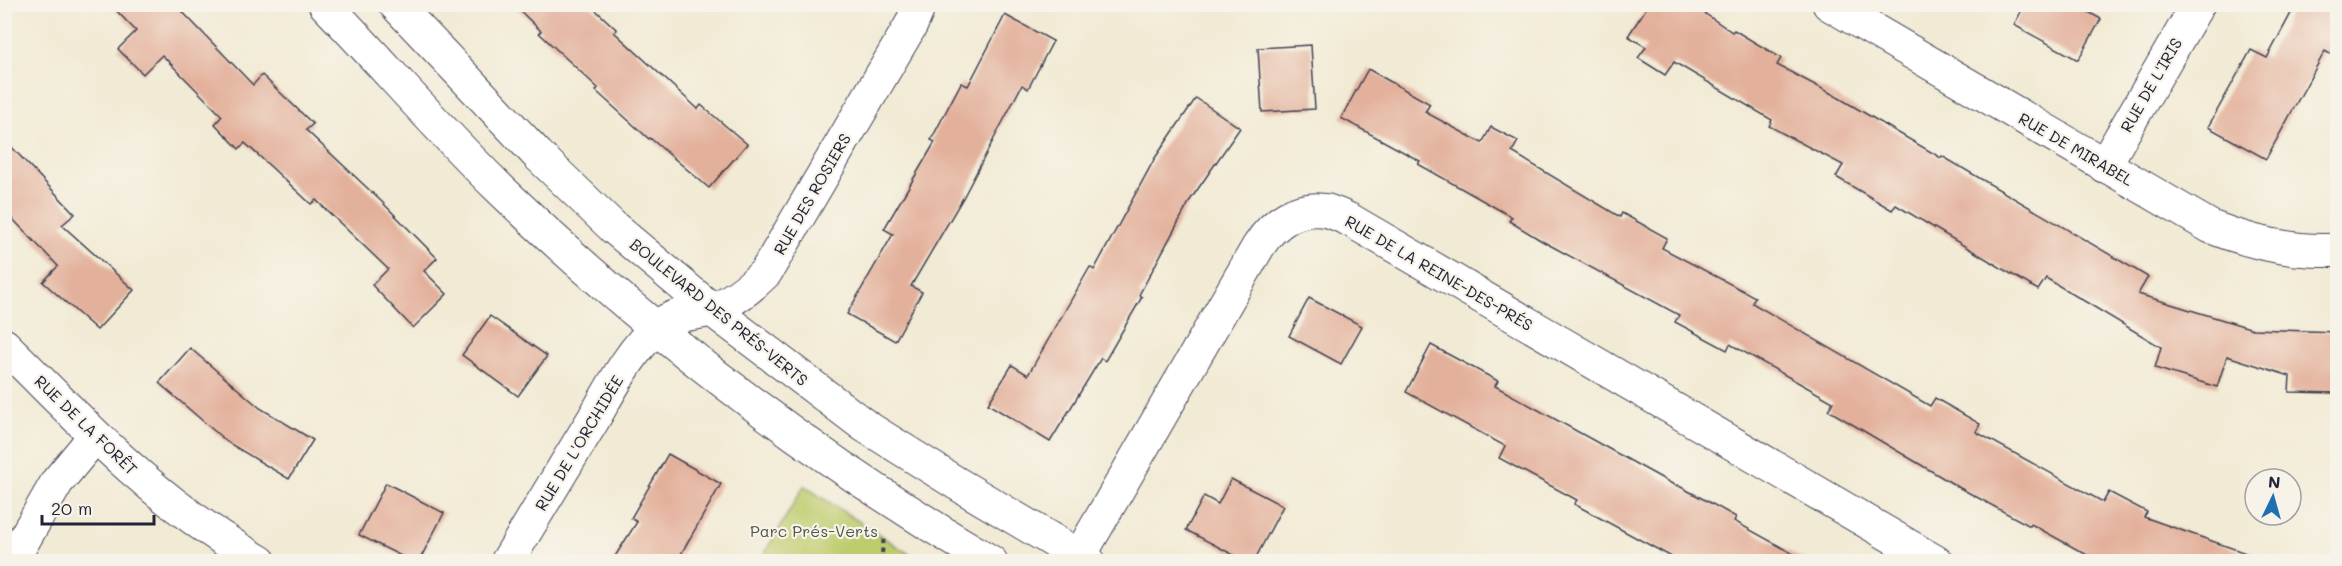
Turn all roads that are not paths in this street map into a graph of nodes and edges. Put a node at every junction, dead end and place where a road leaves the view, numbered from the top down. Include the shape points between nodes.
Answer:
1 (325, 4) edge
2 (395, 4) edge
3 (920, 4) edge
4 (1829, 4) edge
5 (2198, 4) edge
6 (2104, 166) junction
7 (2337, 250) edge
8 (711, 309) junction
9 (656, 328) junction
10 (4, 345) edge
11 (95, 436) junction
12 (1082, 560) edge
13 (11, 561) edge
14 (260, 561) edge
15 (507, 561) edge
16 (991, 561) edge
17 (1936, 561) edge

1 - 9 street via 499,188
2 - 8 street, BOULEVARD DES PRÉS-VERTS via 538,155 613,227
3 - 8 street, RUE DES ROSIERS via 766,272 753,285
4 - 6 street, RUE DE MIRABEL
5 - 6 street, RUE DE L'IRIS
6 - 7 street, RUE DE MIRABEL via 2211,227 2238,238 2298,250
8 - 9 street, RUE DES ROSIERS via 669,318
8 - 12 street, BOULEVARD DES PRÉS-VERTS via 865,426
9 - 15 street, RUE DE L'ORCHIDÉE via 617,378
9 - 16 street via 836,465
10 - 11 street, RUE DE LA FORÊT
11 - 13 street via 57,482
11 - 14 street, RUE DE LA FORÊT via 170,500
12 - 17 street, RUE DE LA REINE-DES-PRÉS via 1257,247 1277,223 1292,215 1328,211 1350,220

